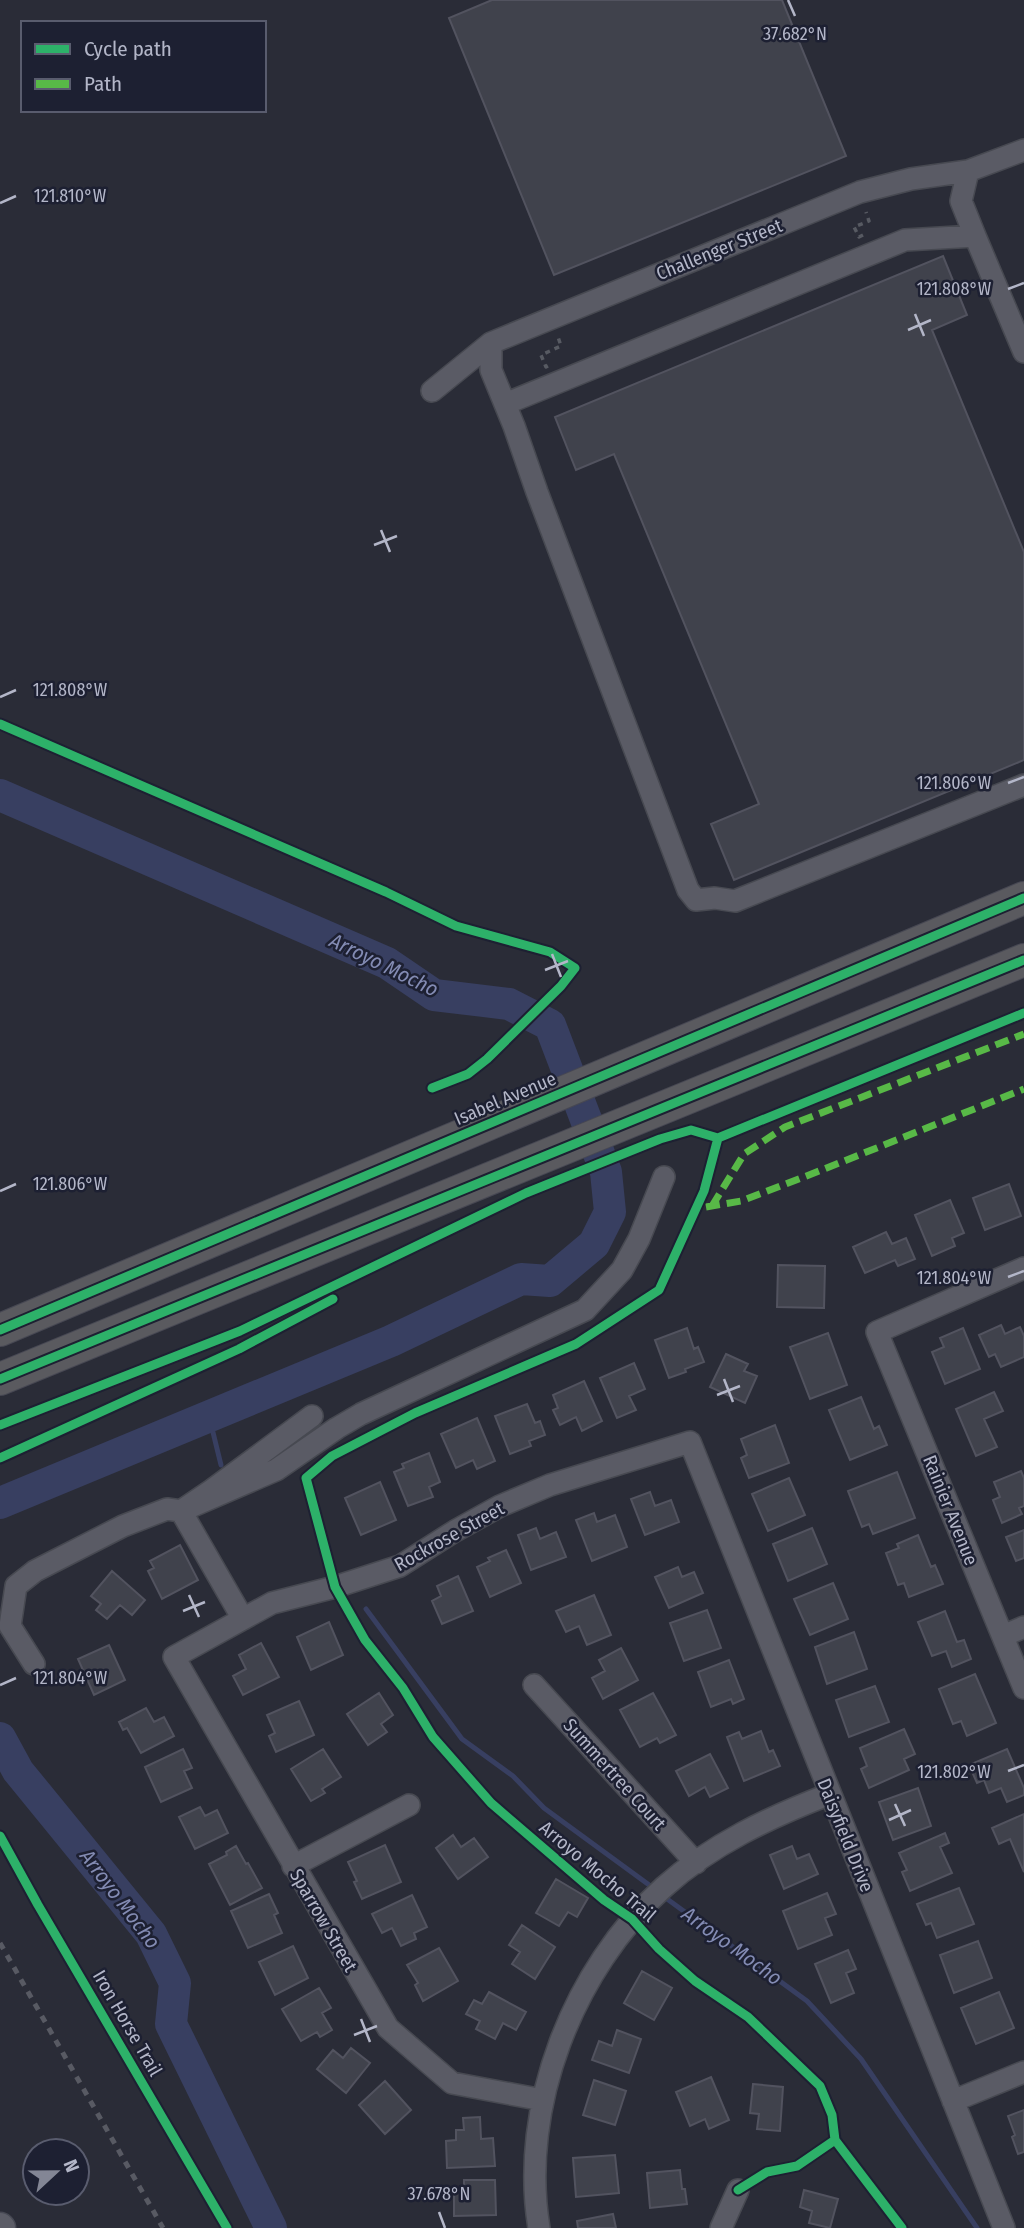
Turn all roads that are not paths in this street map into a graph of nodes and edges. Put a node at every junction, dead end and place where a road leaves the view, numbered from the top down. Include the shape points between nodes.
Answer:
1 (1024, 150) edge
2 (968, 171) junction
3 (975, 236) junction
4 (491, 343) junction
5 (1024, 352) edge
6 (432, 391) dead end
7 (505, 404) junction
8 (1024, 785) edge
9 (1024, 898) edge
10 (1024, 960) edge
11 (664, 1177) dead end
12 (1024, 1268) edge
13 (0, 1330) edge
14 (0, 1379) edge
15 (312, 1416) dead end
16 (690, 1442) joint
17 (181, 1511) junction
18 (243, 1619) junction
19 (1024, 1627) edge
20 (1003, 1636) junction
21 (174, 1657) joint
22 (34, 1664) dead end
23 (534, 1685) dead end
24 (1024, 1688) edge
25 (830, 1794) junction
26 (410, 1805) dead end
27 (696, 1863) junction
28 (293, 1866) junction
29 (1024, 2072) edge
30 (543, 2100) junction
31 (953, 2101) junction
32 (738, 2190) dead end
33 (539, 2228) edge
34 (721, 2228) edge
35 (1004, 2228) edge

1 - 2 street, Challenger Street
2 - 3 street via 961,201
2 - 4 street, Challenger Street via 860,192
3 - 5 street
3 - 7 street via 905,240
4 - 6 street, Challenger Street
4 - 7 street via 491,370
7 - 8 street via 688,890 696,900 735,901
9 - 13 highway, Isabel Avenue
10 - 14 highway
11 - 17 street via 622,1270 585,1310 361,1414 276,1470
12 - 20 street, Rainier Avenue via 877,1332
15 - 17 street
16 - 18 street, Rockrose Street via 550,1485 500,1506 400,1566 272,1603
16 - 25 street, Daisyfield Drive
17 - 18 street
17 - 22 street via 167,1508 123,1526 34,1571 16,1586 10,1626
18 - 21 street, Rockrose Street
19 - 20 street
20 - 24 street, Rainier Avenue
21 - 28 street, Sparrow Street
23 - 27 street, Summertree Court
25 - 27 street via 777,1814
25 - 31 street, Daisyfield Drive
26 - 28 street
27 - 30 street via 632,1919 598,1965 557,2048
28 - 30 street, Sparrow Street via 388,2028 452,2083
29 - 31 street
30 - 33 street via 534,2202
31 - 35 street, Daisyfield Drive
32 - 34 street

